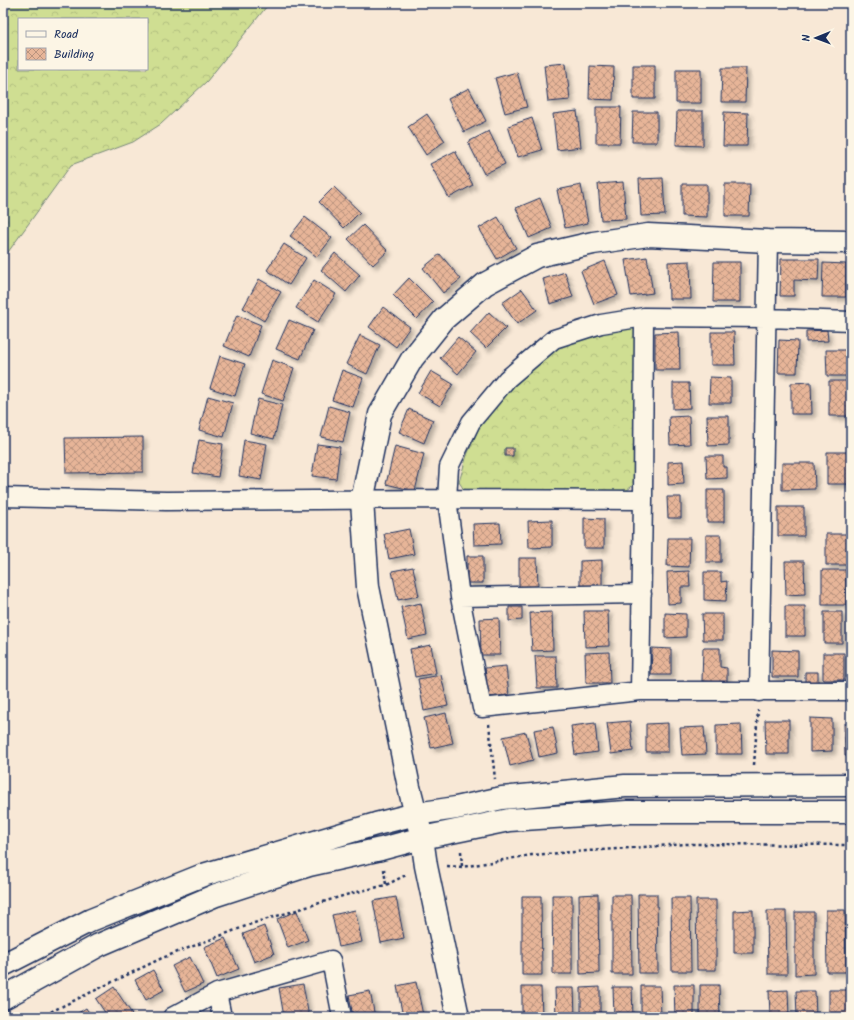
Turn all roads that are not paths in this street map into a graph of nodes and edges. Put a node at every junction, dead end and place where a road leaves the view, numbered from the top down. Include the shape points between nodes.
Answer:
1 (768, 241) junction
2 (851, 242) edge
3 (644, 317) junction
4 (767, 318) junction
5 (851, 321) edge
6 (3, 497) edge
7 (447, 499) junction
8 (643, 500) junction
9 (362, 501) junction
10 (642, 594) junction
11 (460, 597) junction
12 (640, 691) junction
13 (851, 691) edge
14 (759, 692) junction
15 (851, 785) edge
16 (851, 812) edge
17 (416, 814) junction
18 (422, 838) junction
19 (3, 966) edge
20 (217, 993) junction
21 (3, 998) edge
22 (172, 1017) edge
23 (222, 1017) edge
24 (342, 1017) edge
25 (458, 1017) edge

1 - 2 street
1 - 4 street
1 - 9 street via 648,235 593,243 537,256 485,284 444,319 412,358 380,414
3 - 4 street
3 - 7 street via 601,324 554,339 507,378 472,422 449,467
3 - 8 street
4 - 5 street
4 - 14 street
6 - 9 street via 166,501
7 - 8 street
7 - 9 street
7 - 11 street
8 - 10 street
9 - 17 street via 368,587 408,787
10 - 11 street
10 - 12 street
11 - 12 street via 482,708
12 - 14 street
13 - 14 street
15 - 17 street via 625,786 502,798
16 - 18 street via 627,812 509,820
17 - 18 street
17 - 19 street via 203,874 91,920
18 - 21 street via 309,865 216,895 100,945
18 - 25 street
20 - 22 street
20 - 23 street
20 - 24 street via 330,960

